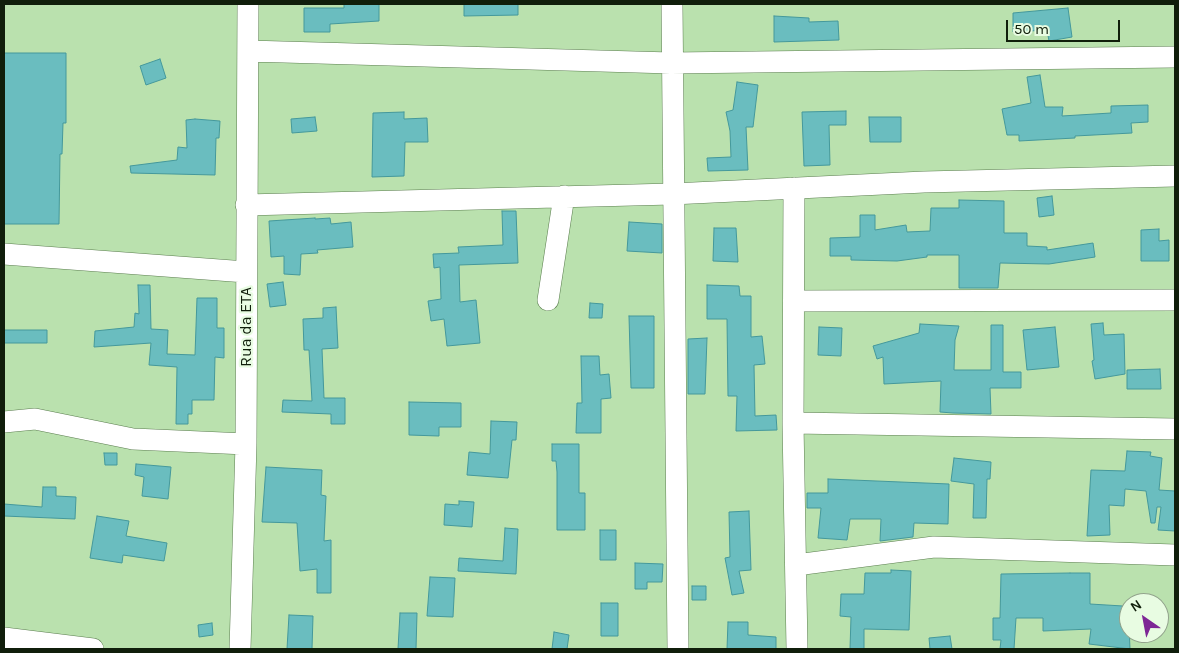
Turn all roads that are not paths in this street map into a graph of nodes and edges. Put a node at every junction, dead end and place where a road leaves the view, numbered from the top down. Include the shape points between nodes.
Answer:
1 (248, 4) edge
2 (672, 4) edge
3 (248, 51) junction
4 (1175, 57) edge
5 (671, 63) junction
6 (1175, 176) edge
7 (794, 188) junction
8 (672, 194) junction
9 (564, 196) junction
10 (246, 204) junction
11 (4, 254) edge
12 (246, 272) junction
13 (548, 300) dead end
14 (1175, 300) edge
15 (794, 301) junction
16 (4, 422) edge
17 (793, 423) junction
18 (1175, 429) edge
19 (246, 444) junction
20 (1175, 555) edge
21 (796, 565) junction
22 (4, 638) edge
23 (93, 649) edge
24 (240, 649) edge
25 (678, 649) edge
26 (797, 649) edge

1 - 3 street, Rua da ETA
2 - 5 street
3 - 5 street
3 - 10 street, Rua da ETA
4 - 5 street
5 - 8 street
6 - 7 street
7 - 8 street
7 - 15 street
8 - 9 street
8 - 25 street
9 - 10 street
9 - 13 street
10 - 12 street, Rua da ETA
11 - 12 street
12 - 19 street, Rua da ETA
14 - 15 street
15 - 17 street
16 - 19 street via 35,419 133,439
17 - 18 street
17 - 21 street
19 - 24 street, Rua da ETA
20 - 21 street via 934,546
21 - 26 street
22 - 23 street

